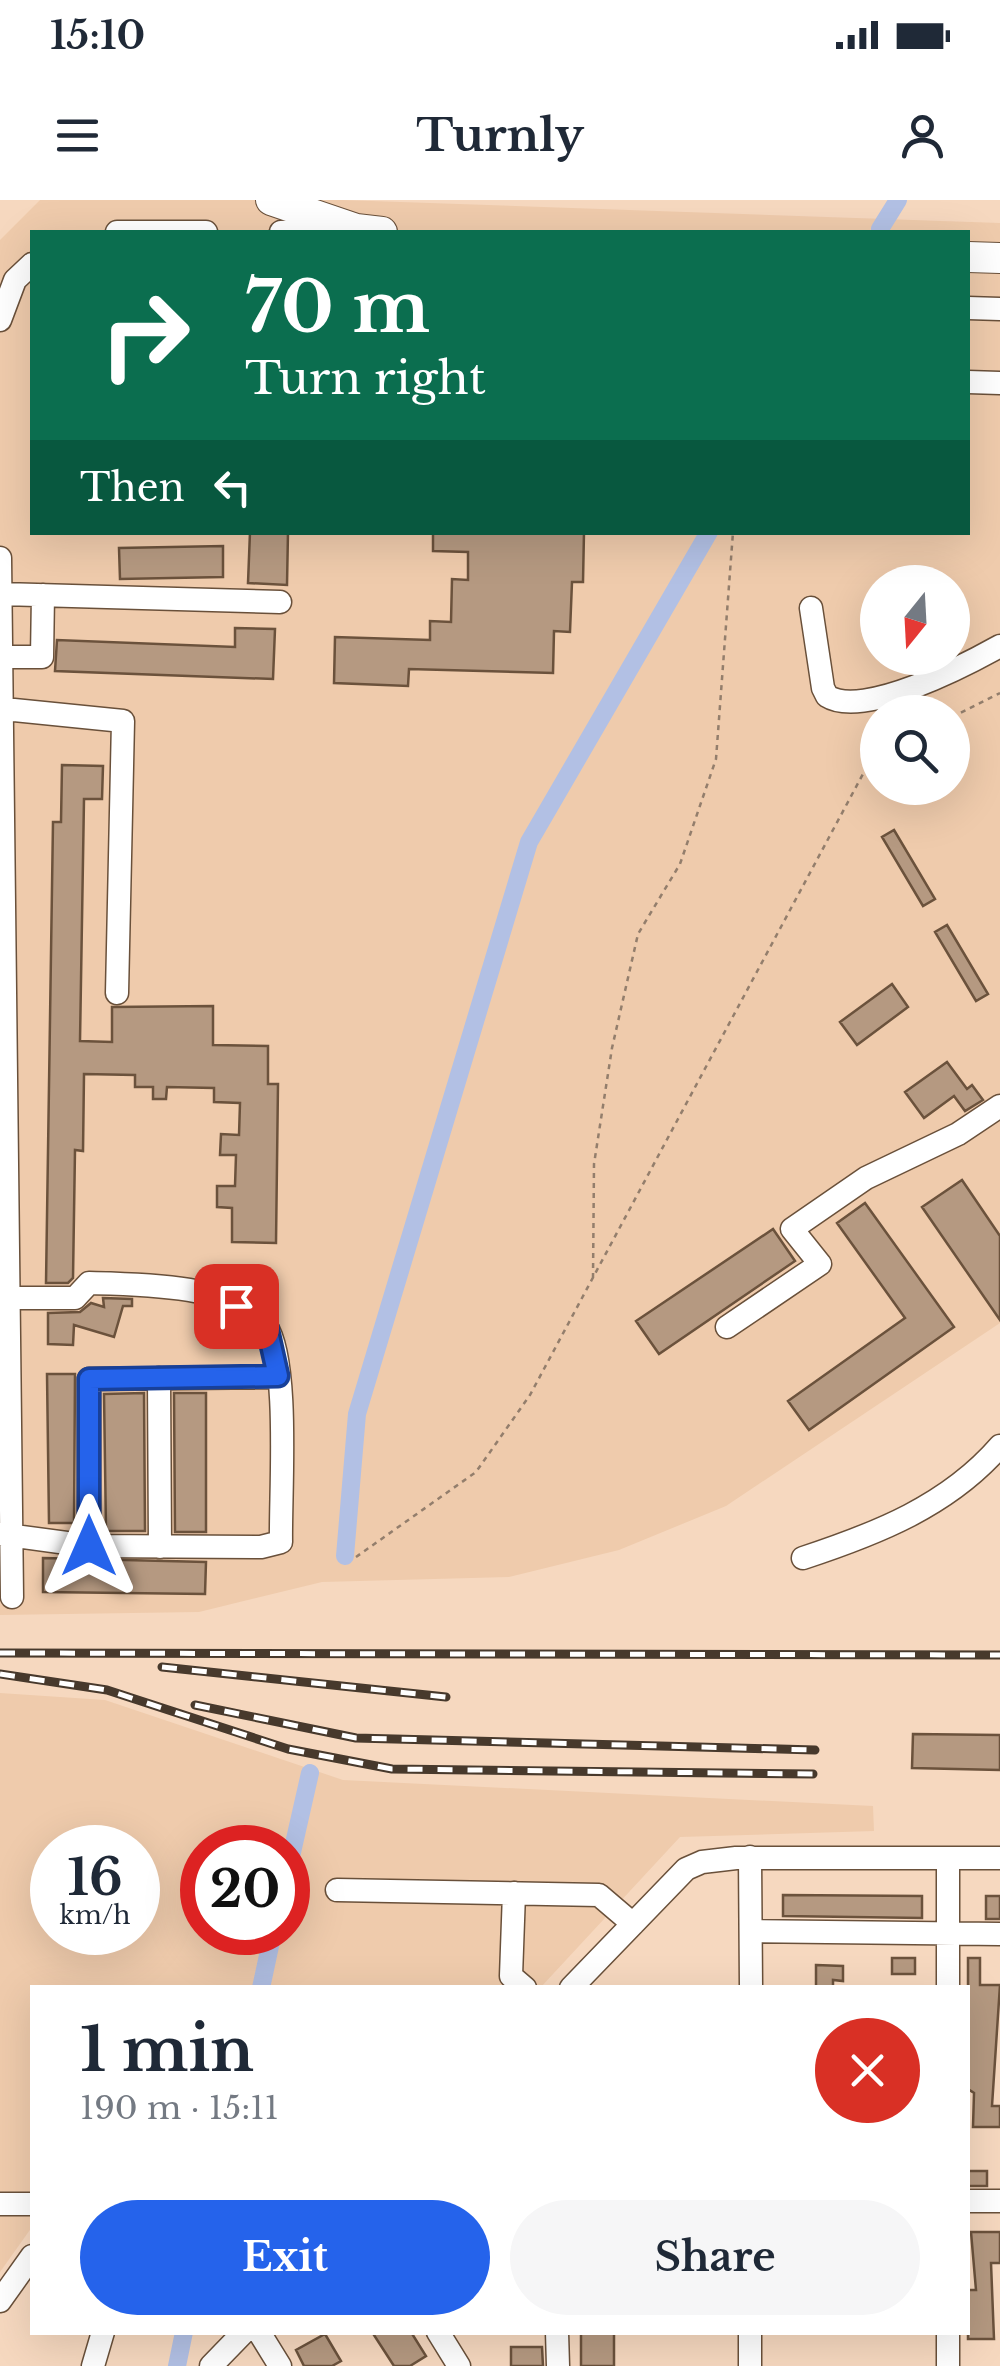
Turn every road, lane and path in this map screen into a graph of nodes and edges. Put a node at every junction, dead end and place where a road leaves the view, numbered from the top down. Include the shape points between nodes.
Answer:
1 (272, 200) edge
2 (369, 230) edge
3 (970, 257) edge
4 (1000, 258) edge
5 (30, 266) edge
6 (970, 308) edge
7 (1000, 309) edge
8 (0, 320) edge
9 (970, 382) edge
10 (1000, 383) edge
11 (732, 535) edge
12 (0, 558) edge
13 (2, 594) edge
14 (43, 596) junction
15 (280, 602) dead end
16 (811, 608) dead end
17 (2, 624) edge
18 (1000, 646) edge
19 (4, 657) junction
20 (1000, 693) edge
21 (970, 708) edge
22 (4, 709) junction
23 (860, 780) edge
24 (118, 993) dead end
25 (1000, 1106) edge
26 (594, 1282) junction
27 (7, 1298) junction
28 (4, 1324) edge
29 (728, 1327) dead end
30 (278, 1376) junction
31 (159, 1378) junction
32 (1000, 1446) edge
33 (5, 1535) edge
34 (89, 1546) junction
35 (160, 1547) junction
36 (356, 1557) dead end
37 (803, 1558) dead end
38 (12, 1597) dead end
39 (750, 1857) junction
40 (948, 1858) junction
41 (1000, 1858) edge
42 (337, 1890) dead end
43 (514, 1893) junction
44 (633, 1924) junction
45 (751, 1932) junction
46 (948, 1934) junction
47 (1000, 1934) edge
48 (522, 1985) edge
49 (574, 1985) edge
50 (751, 1985) edge
51 (948, 1985) edge
52 (970, 2201) edge
53 (1000, 2201) edge
54 (0, 2204) edge
55 (30, 2204) edge
56 (30, 2259) edge
57 (0, 2301) edge
58 (103, 2335) edge
59 (241, 2335) edge
60 (262, 2335) edge
61 (440, 2335) edge
62 (557, 2335) edge
63 (750, 2335) edge
64 (948, 2335) edge
65 (94, 2366) edge
66 (211, 2366) edge
67 (280, 2366) edge
68 (459, 2366) edge
69 (558, 2366) edge
70 (750, 2366) edge
71 (948, 2366) edge

1 - 2 main road
3 - 4 main road
5 - 8 street via 15,280
6 - 7 street
9 - 10 street
11 - 26 path via 716,759 680,864 638,934 594,1164
12 - 13 street
13 - 14 street
13 - 17 street
14 - 15 street
14 - 19 street via 42,658
16 - 18 street via 823,688 840,703 904,690
17 - 19 street
19 - 22 street
20 - 21 path
22 - 24 street via 123,721
22 - 27 street
23 - 26 path
25 - 29 street via 866,1178 792,1229 820,1264
26 - 36 path via 530,1396 476,1472
27 - 28 street
27 - 30 street via 76,1298 89,1283 176,1285 255,1314 267,1327
28 - 33 street
30 - 31 street
30 - 35 street via 281,1542
31 - 34 street via 89,1379
31 - 35 street
32 - 37 street via 917,1513
33 - 34 street
33 - 38 street
34 - 35 street
39 - 40 street
39 - 44 street via 686,1869
39 - 45 street
40 - 41 street
40 - 46 street
42 - 43 street
43 - 44 street via 599,1894
43 - 48 street via 511,1976
44 - 49 street
45 - 46 street
45 - 50 street
46 - 47 street
46 - 51 street
52 - 53 street
54 - 55 street
56 - 57 street
58 - 65 street
59 - 66 street
60 - 67 street
61 - 68 street
62 - 69 street
63 - 70 street
64 - 71 street

